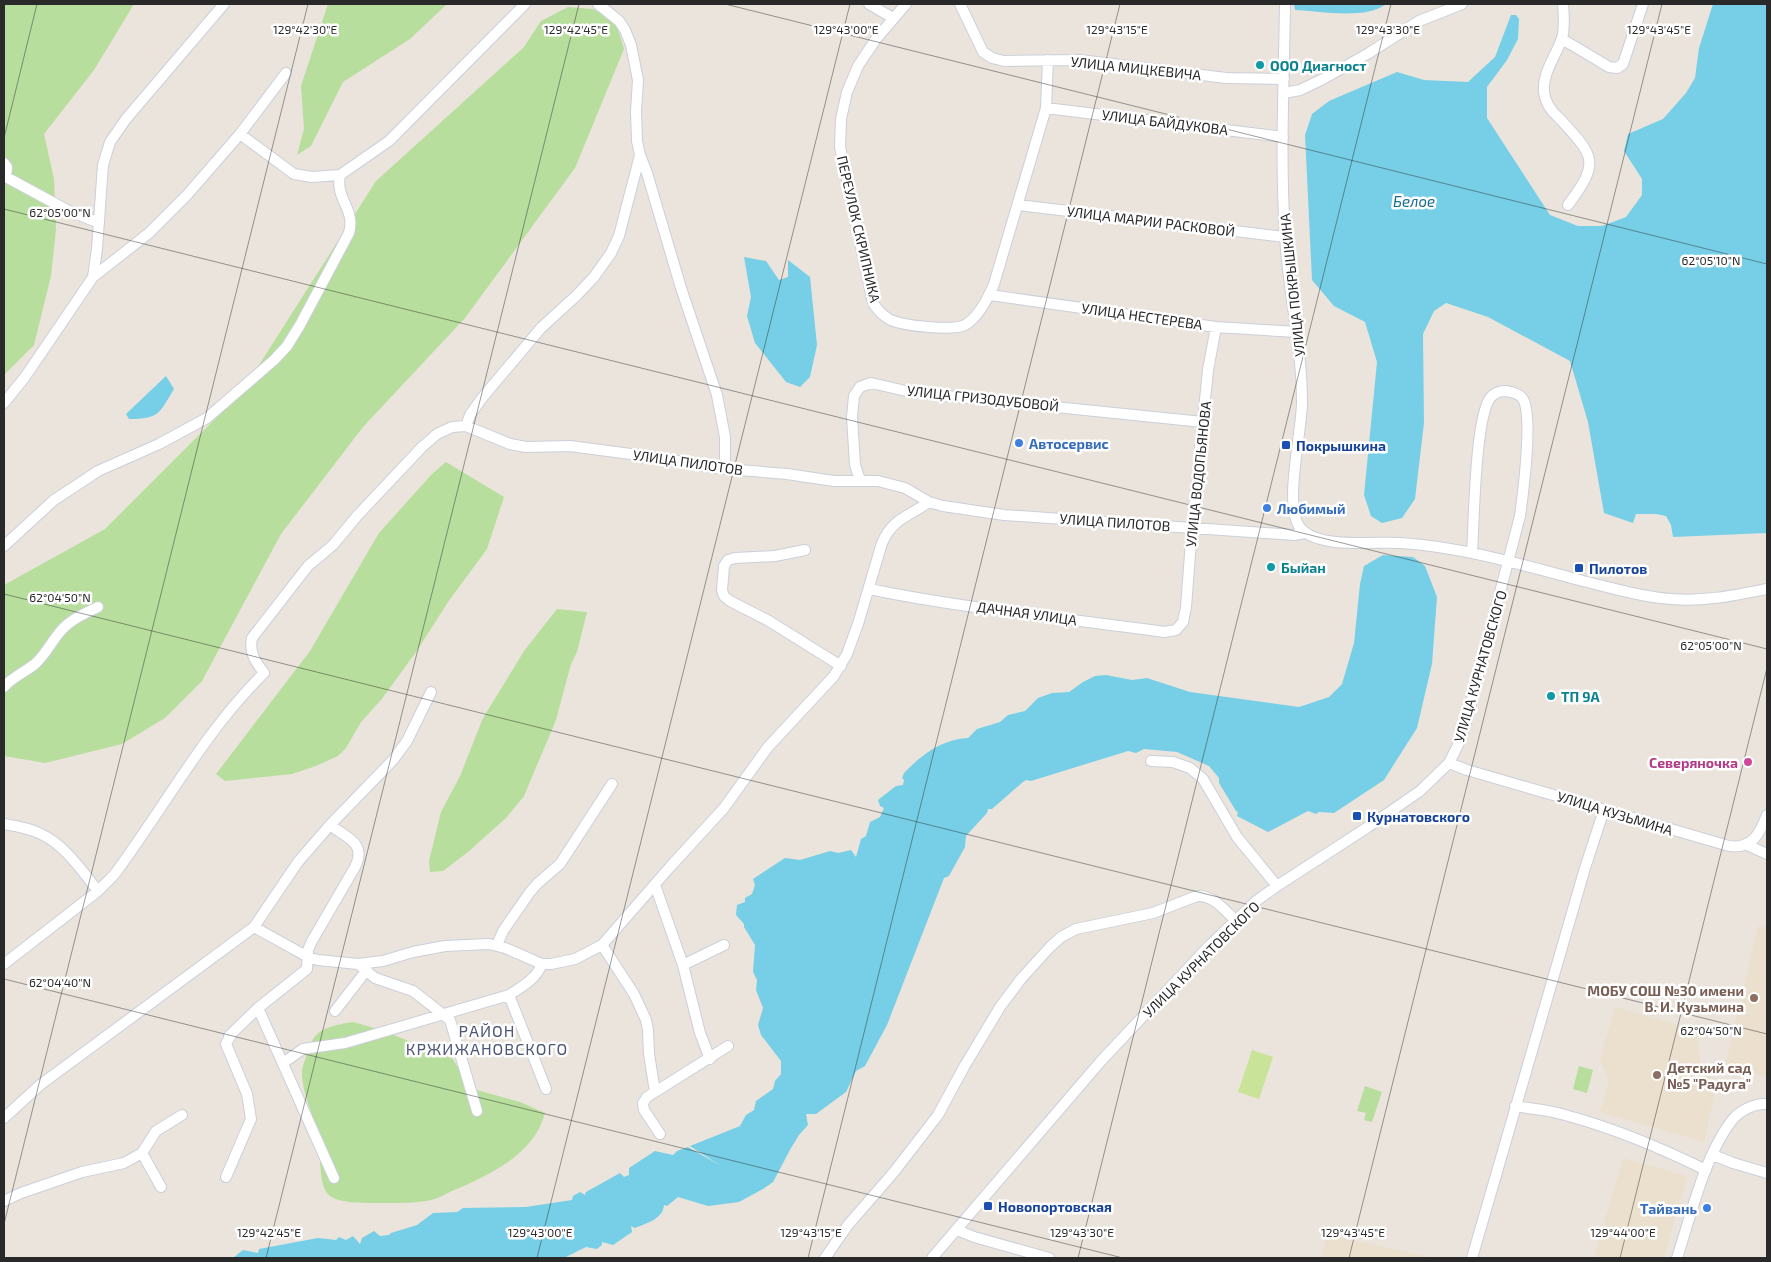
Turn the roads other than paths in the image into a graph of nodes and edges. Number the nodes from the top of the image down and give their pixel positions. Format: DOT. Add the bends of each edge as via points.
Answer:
graph roads {
  1 [pos="224,4"];
  2 [pos="525,4"];
  3 [pos="598,4"];
  4 [pos="869,4"];
  5 [pos="906,4"];
  6 [pos="960,4"];
  7 [pos="1285,4"];
  8 [pos="1462,4"];
  9 [pos="1563,4"];
  10 [pos="1644,4"];
  11 [pos="893,18"];
  12 [pos="1562,39"];
  13 [pos="1048,60"];
  14 [pos="286,73"];
  15 [pos="1284,79"];
  16 [pos="1284,93"];
  17 [pos="1046,108"];
  18 [pos="240,134"];
  19 [pos="1283,137"];
  20 [pos="640,155"];
  21 [pos="4,162"];
  22 [pos="340,175"];
  23 [pos="1018,205"];
  24 [pos="1568,205"];
  25 [pos="99,223"];
  26 [pos="1285,237"];
  27 [pos="93,277"];
  28 [pos="990,295"];
  29 [pos="1216,327"];
  30 [pos="1296,332"];
  31 [pos="4,403"];
  32 [pos="1203,422"];
  33 [pos="466,426"];
  34 [pos="725,469"];
  35 [pos="860,480"];
  36 [pos="929,502"];
  37 [pos="1192,528"];
  38 [pos="1305,533"];
  39 [pos="4,546"];
  40 [pos="805,550"];
  41 [pos="1472,553"];
  42 [pos="1509,562"];
  43 [pos="869,589"];
  44 [pos="1767,589"];
  45 [pos="98,607"];
  46 [pos="1183,622"];
  47 [pos="841,666"];
  48 [pos="4,688"];
  49 [pos="431,692"];
  50 [pos="1151,761"];
  51 [pos="1449,763"];
  52 [pos="612,784"];
  53 [pos="1604,810"];
  54 [pos="1767,815"];
  55 [pos="4,824"];
  56 [pos="330,825"];
  57 [pos="1761,829"];
  58 [pos="1767,838"];
  59 [pos="1747,845"];
  60 [pos="1767,854"];
  61 [pos="655,885"];
  62 [pos="1277,886"];
  63 [pos="98,891"];
  64 [pos="1235,920"];
  65 [pos="254,927"];
  66 [pos="497,945"];
  67 [pos="602,945"];
  68 [pos="724,945"];
  69 [pos="308,957"];
  70 [pos="4,964"];
  71 [pos="542,964"];
  72 [pos="684,965"];
  73 [pos="362,967"];
  74 [pos="509,994"];
  75 [pos="258,1008"];
  76 [pos="335,1011"];
  77 [pos="444,1015"];
  78 [pos="728,1046"];
  79 [pos="710,1059"];
  80 [pos="283,1064"];
  81 [pos="546,1089"];
  82 [pos="655,1092"];
  83 [pos="1767,1104"];
  84 [pos="1515,1106"];
  85 [pos="477,1111"];
  86 [pos="182,1115"];
  87 [pos="4,1118"];
  88 [pos="660,1134"];
  89 [pos="142,1153"];
  90 [pos="1713,1155"];
  91 [pos="1706,1170"];
  92 [pos="1767,1173"];
  93 [pos="226,1177"];
  94 [pos="334,1178"];
  95 [pos="161,1188"];
  96 [pos="4,1201"];
  97 [pos="957,1230"];
  98 [pos="825,1258"];
  99 [pos="932,1258"];
  100 [pos="1049,1258"];
  101 [pos="1472,1258"];
  102 [pos="1677,1258"];
  1 -- 25 [label="street" via="110,142 103,165"];
  2 -- 22 [label="street" via="389,141"];
  3 -- 20 [label="street" via="619,21 631,45 638,80 636,130"];
  4 -- 11 [label="street"];
  5 -- 11 [label="street, ПЕРЕУЛОК СКРИПНИКА"];
  6 -- 13 [label="street, УЛИЦА МИЦКЕВИЧА" via="983,52 992,58"];
  7 -- 15 [label="street, УЛИЦА ПОКРЫШКИНА"];
  8 -- 16 [label="street" via="1419,21 1323,79 1300,90"];
  9 -- 12 [label="street"];
  10 -- 12 [label="street" via="1623,64 1617,68 1609,67"];
  11 -- 28 [label="street, ПЕРЕУЛОК СКРИПНИКА" via="858,66 847,92 841,119 840,147 873,302 878,311 890,320 949,328 965,325"];
  12 -- 24 [label="street" via="1545,80 1545,99 1589,157 1587,176"];
  13 -- 15 [label="street, УЛИЦА МИЦКЕВИЧА" via="1080,60 1226,78"];
  13 -- 17 [label="street, ПЕРЕУЛОК СКРИПНИКА"];
  14 -- 18 [label="street"];
  15 -- 16 [label="street, УЛИЦА ПОКРЫШКИНА"];
  16 -- 19 [label="street, УЛИЦА ПОКРЫШКИНА"];
  17 -- 19 [label="street, УЛИЦА БАЙДУКОВА"];
  17 -- 23 [label="street, ПЕРЕУЛОК СКРИПНИКА"];
  18 -- 22 [label="street" via="294,174 304,177"];
  18 -- 27 [label="street" via="169,214"];
  19 -- 26 [label="street, УЛИЦА ПОКРЫШКИНА"];
  20 -- 33 [label="street" via="619,236 611,253 588,283 535,335 482,398"];
  20 -- 34 [label="street" via="715,389 724,438"];
  21 -- 25 [label="street" via="8,168 6,177 67,210"];
  22 -- 39 [label="street" via="339,191 352,225 287,346 207,418 84,480 54,500"];
  23 -- 26 [label="street, УЛИЦА МАРИИ РАСКОВОЙ"];
  23 -- 28 [label="street, ПЕРЕУЛОК СКРИПНИКА"];
  25 -- 27 [label="street"];
  26 -- 30 [label="street, УЛИЦА ПОКРЫШКИНА"];
  27 -- 31 [label="street"];
  28 -- 29 [label="street, УЛИЦА НЕСТЕРЕВА"];
  29 -- 30 [label="street, УЛИЦА НЕСТЕРЕВА"];
  29 -- 32 [label="street, УЛИЦА ВОДОПЬЯНОВА"];
  30 -- 38 [label="street, УЛИЦА ПОКРЫШКИНА" via="1302,405 1293,510 1294,518"];
  32 -- 35 [label="street, УЛИЦА ГРИЗОДУБОВОЙ" via="937,395 871,383 860,387 854,396 855,465"];
  32 -- 37 [label="street, УЛИЦА ВОДОПЬЯНОВА"];
  33 -- 34 [label="street, УЛИЦА ПИЛОТОВ" via="526,447 570,446"];
  33 -- 63 [label="street" via="452,427 437,434 422,447 333,545 308,566 252,638 250,648 264,673 218,726 129,855"];
  34 -- 35 [label="street, УЛИЦА ПИЛОТОВ" via="834,481"];
  35 -- 36 [label="street, УЛИЦА ПИЛОТОВ" via="893,484"];
  36 -- 37 [label="street, УЛИЦА ПИЛОТОВ" via="1004,515"];
  36 -- 43 [label="street" via="894,523 887,532"];
  37 -- 38 [label="street, УЛИЦА ПИЛОТОВ"];
  37 -- 46 [label="street, УЛИЦА ВОДОПЬЯНОВА"];
  38 -- 41 [label="street, УЛИЦА ПИЛОТОВ" via="1323,540 1417,544"];
  40 -- 47 [label="street" via="728,560 724,566 722,590 730,601"];
  41 -- 42 [label="street, УЛИЦА ПИЛОТОВ"];
  41 -- 42 [label="street, УЛИЦА КУРНАТОВСКОГО" via="1480,441 1486,407 1495,393 1516,393 1527,408 1527,422 1524,490"];
  42 -- 44 [label="street, УЛИЦА ПИЛОТОВ" via="1604,586 1673,599 1723,597"];
  42 -- 51 [label="street, УЛИЦА КУРНАТОВСКОГО" via="1465,726"];
  43 -- 46 [label="street, ДАЧНАЯ УЛИЦА" via="1164,632 1176,630"];
  43 -- 47 [label="street"];
  45 -- 48 [label="street" via="69,622 46,653"];
  47 -- 61 [label="street" via="768,747 724,808"];
  49 -- 56 [label="street" via="407,741 393,760"];
  50 -- 62 [label="street" via="1174,762 1190,768 1203,779 1237,837"];
  51 -- 53 [label="street, УЛИЦА КУЗЬМИНА"];
  51 -- 62 [label="street, УЛИЦА КУРНАТОВСКОГО" via="1420,791"];
  52 -- 66 [label="street" via="560,864 530,892"];
  53 -- 59 [label="street, УЛИЦА КУЗЬМИНА" via="1728,846"];
  53 -- 84 [label="street"];
  54 -- 57 [label="street"];
  55 -- 63 [label="street" via="27,828 58,844"];
  56 -- 65 [label="street" via="298,862"];
  56 -- 69 [label="street" via="354,843 360,854 312,941"];
  57 -- 58 [label="street"];
  57 -- 59 [label="street"];
  59 -- 60 [label="street"];
  61 -- 67 [label="street"];
  61 -- 72 [label="street"];
  62 -- 64 [label="street, УЛИЦА КУРНАТОВСКОГО"];
  63 -- 70 [label="street"];
  64 -- 97 [label="street, УЛИЦА КУРНАТОВСКОГО" via="1101,1061"];
  64 -- 98 [label="street" via="1212,899 1197,896 1152,913 1076,929 1061,937 1021,979 1000,1007 938,1115"];
  65 -- 69 [label="street"];
  65 -- 87 [label="street" via="40,1085"];
  66 -- 71 [label="street"];
  66 -- 73 [label="street" via="445,946"];
  67 -- 71 [label="street" via="575,959"];
  67 -- 82 [label="street" via="634,994 646,1020"];
  68 -- 72 [label="street"];
  69 -- 73 [label="street"];
  69 -- 75 [label="street" via="307,969"];
  71 -- 74 [label="street" via="534,977"];
  72 -- 79 [label="street" via="700,1033"];
  73 -- 76 [label="street"];
  73 -- 77 [label="street" via="375,978 413,991"];
  74 -- 77 [label="street"];
  74 -- 81 [label="street"];
  75 -- 80 [label="street"];
  75 -- 93 [label="street" via="231,1034 226,1044 247,1094 251,1119"];
  77 -- 80 [label="street" via="345,1043 303,1049"];
  77 -- 85 [label="street" via="450,1020"];
  78 -- 79 [label="street"];
  79 -- 82 [label="street"];
  80 -- 94 [label="street"];
  82 -- 88 [label="street" via="643,1103"];
  83 -- 90 [label="street" via="1751,1106 1734,1118"];
  84 -- 91 [label="street" via="1566,1115 1609,1129 1661,1148"];
  84 -- 101 [label="street"];
  86 -- 89 [label="street" via="156,1132"];
  89 -- 95 [label="street"];
  89 -- 96 [label="street" via="124,1163 82,1172"];
  90 -- 91 [label="street"];
  90 -- 92 [label="street"];
  91 -- 102 [label="street"];
  97 -- 99 [label="street, УЛИЦА КУРНАТОВСКОГО"];
  97 -- 100 [label="street"];
}
